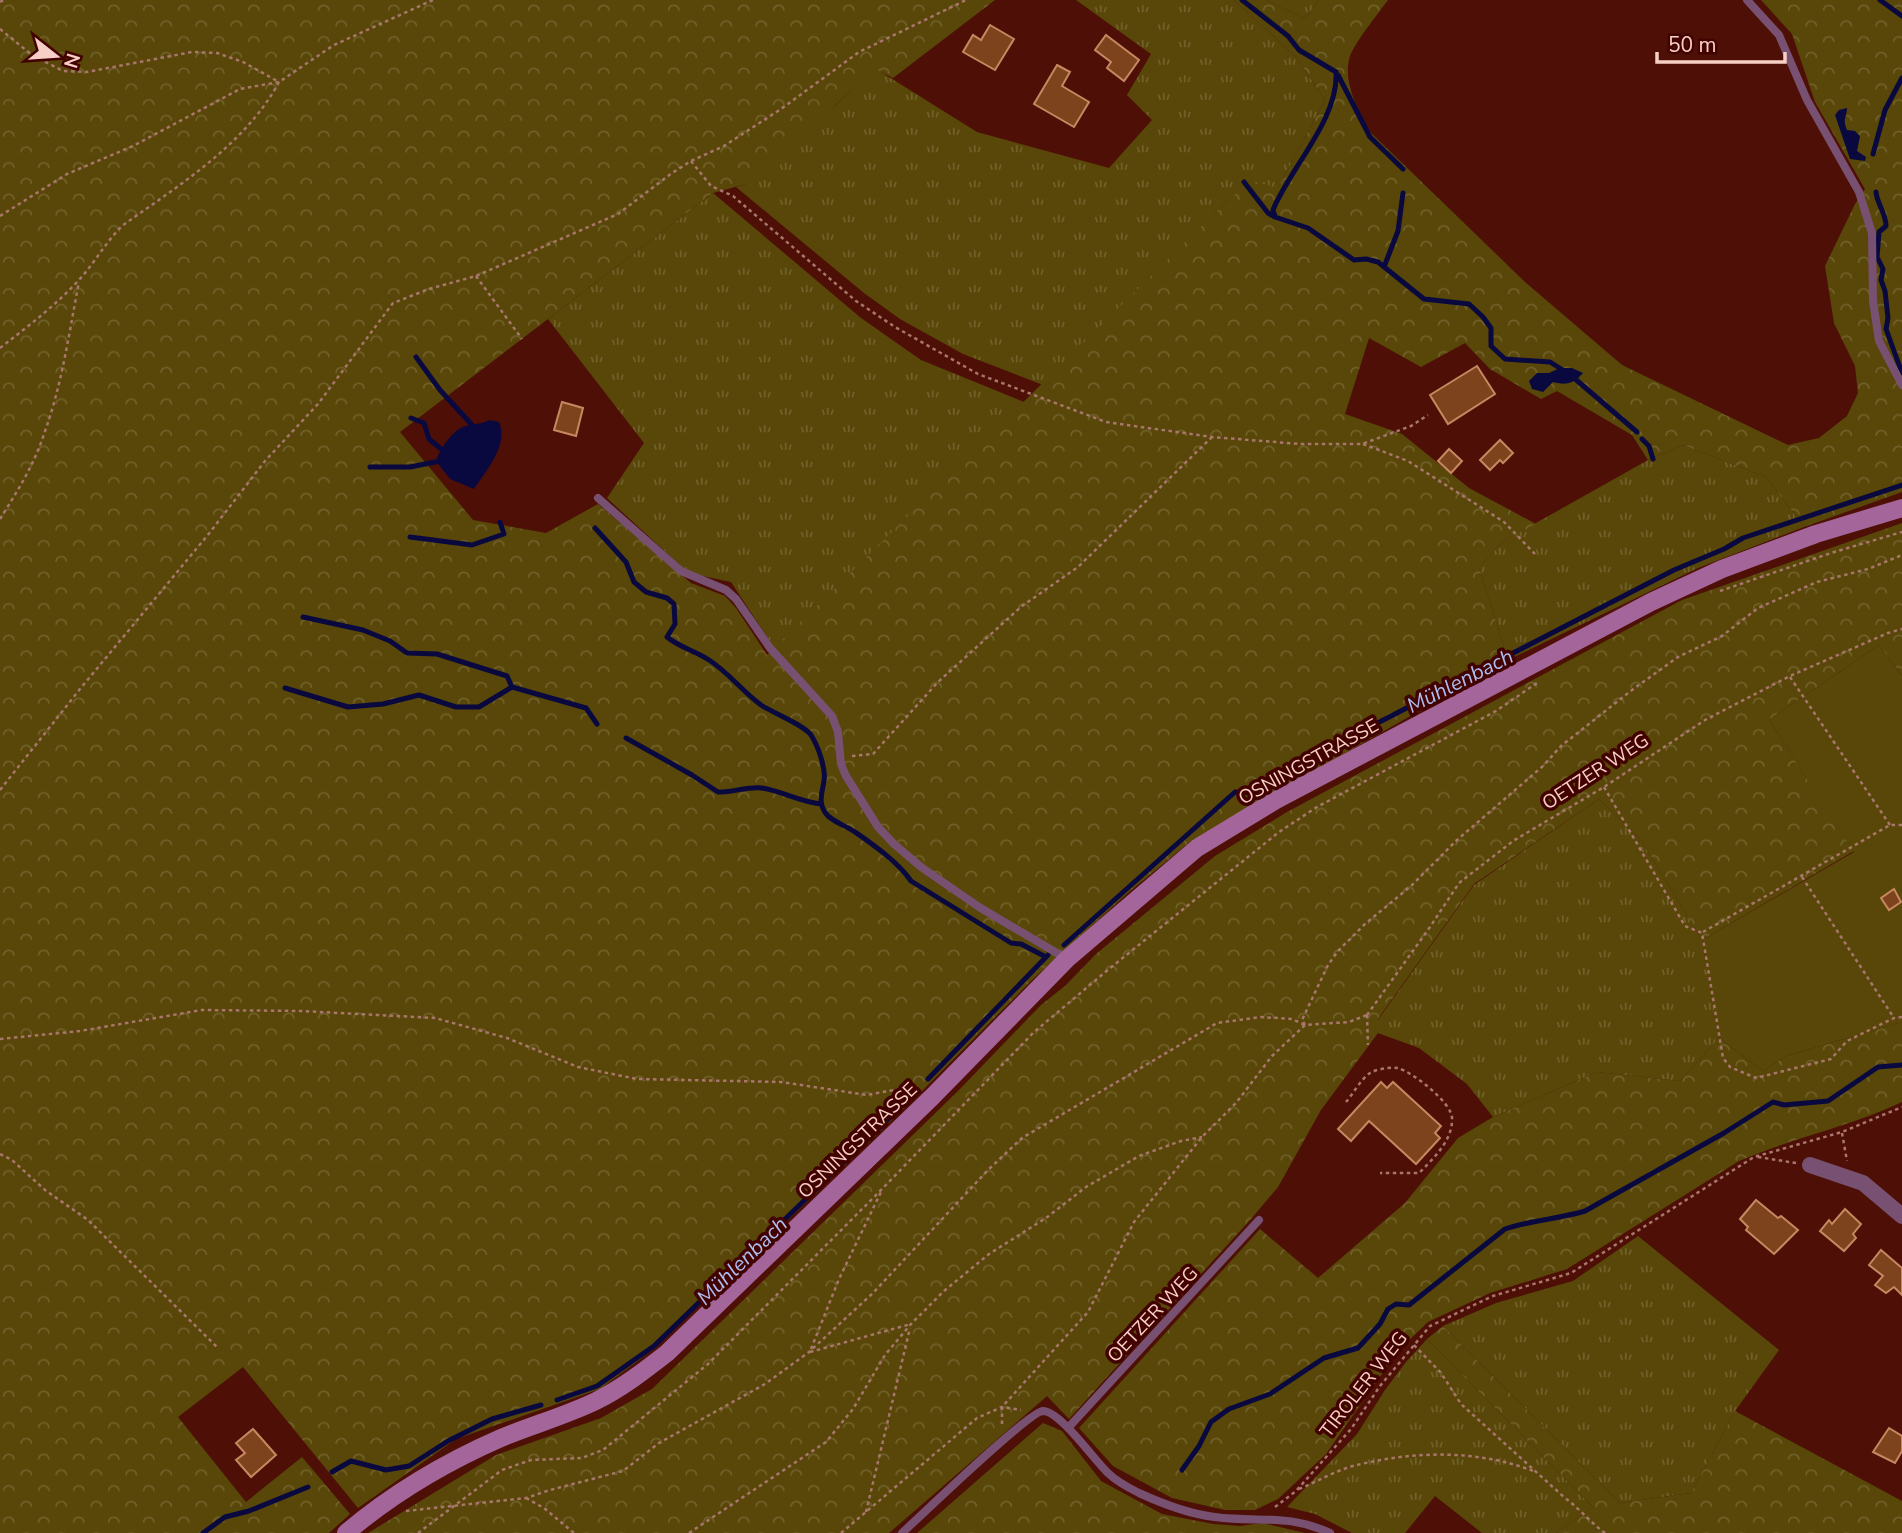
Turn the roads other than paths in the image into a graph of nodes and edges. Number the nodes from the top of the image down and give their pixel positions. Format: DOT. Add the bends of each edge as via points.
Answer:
graph roads {
  1 [pos="1747,0"];
  2 [pos="1902,385"];
  3 [pos="598,498"];
  4 [pos="1902,508"];
  5 [pos="1067,959"];
  6 [pos="1810,1165"];
  7 [pos="1902,1216"];
  8 [pos="1259,1220"];
  9 [pos="1068,1428"];
  10 [pos="346,1533"];
  11 [pos="902,1533"];
  12 [pos="1330,1533"];
  1 -- 2 [label="lane" via="1779,35 1807,100 1859,192 1872,233 1879,341"];
  3 -- 5 [label="lane" via="681,571 736,599 769,648 832,716 846,776 894,844 979,907"];
  4 -- 5 [label="main road, OSNINGSTRASSE" via="1816,534 1651,602 1276,800 1197,848"];
  5 -- 10 [label="main road, OSNINGSTRASSE" via="932,1097 667,1353 594,1402 456,1459 411,1485"];
  6 -- 7 [label="street" via="1863,1183"];
  8 -- 9 [label="lane, OETZER WEG"];
  9 -- 11 [label="lane" via="1050,1413 1036,1413"];
  9 -- 12 [label="lane" via="1109,1474 1174,1508 1214,1517 1306,1523"];
}
